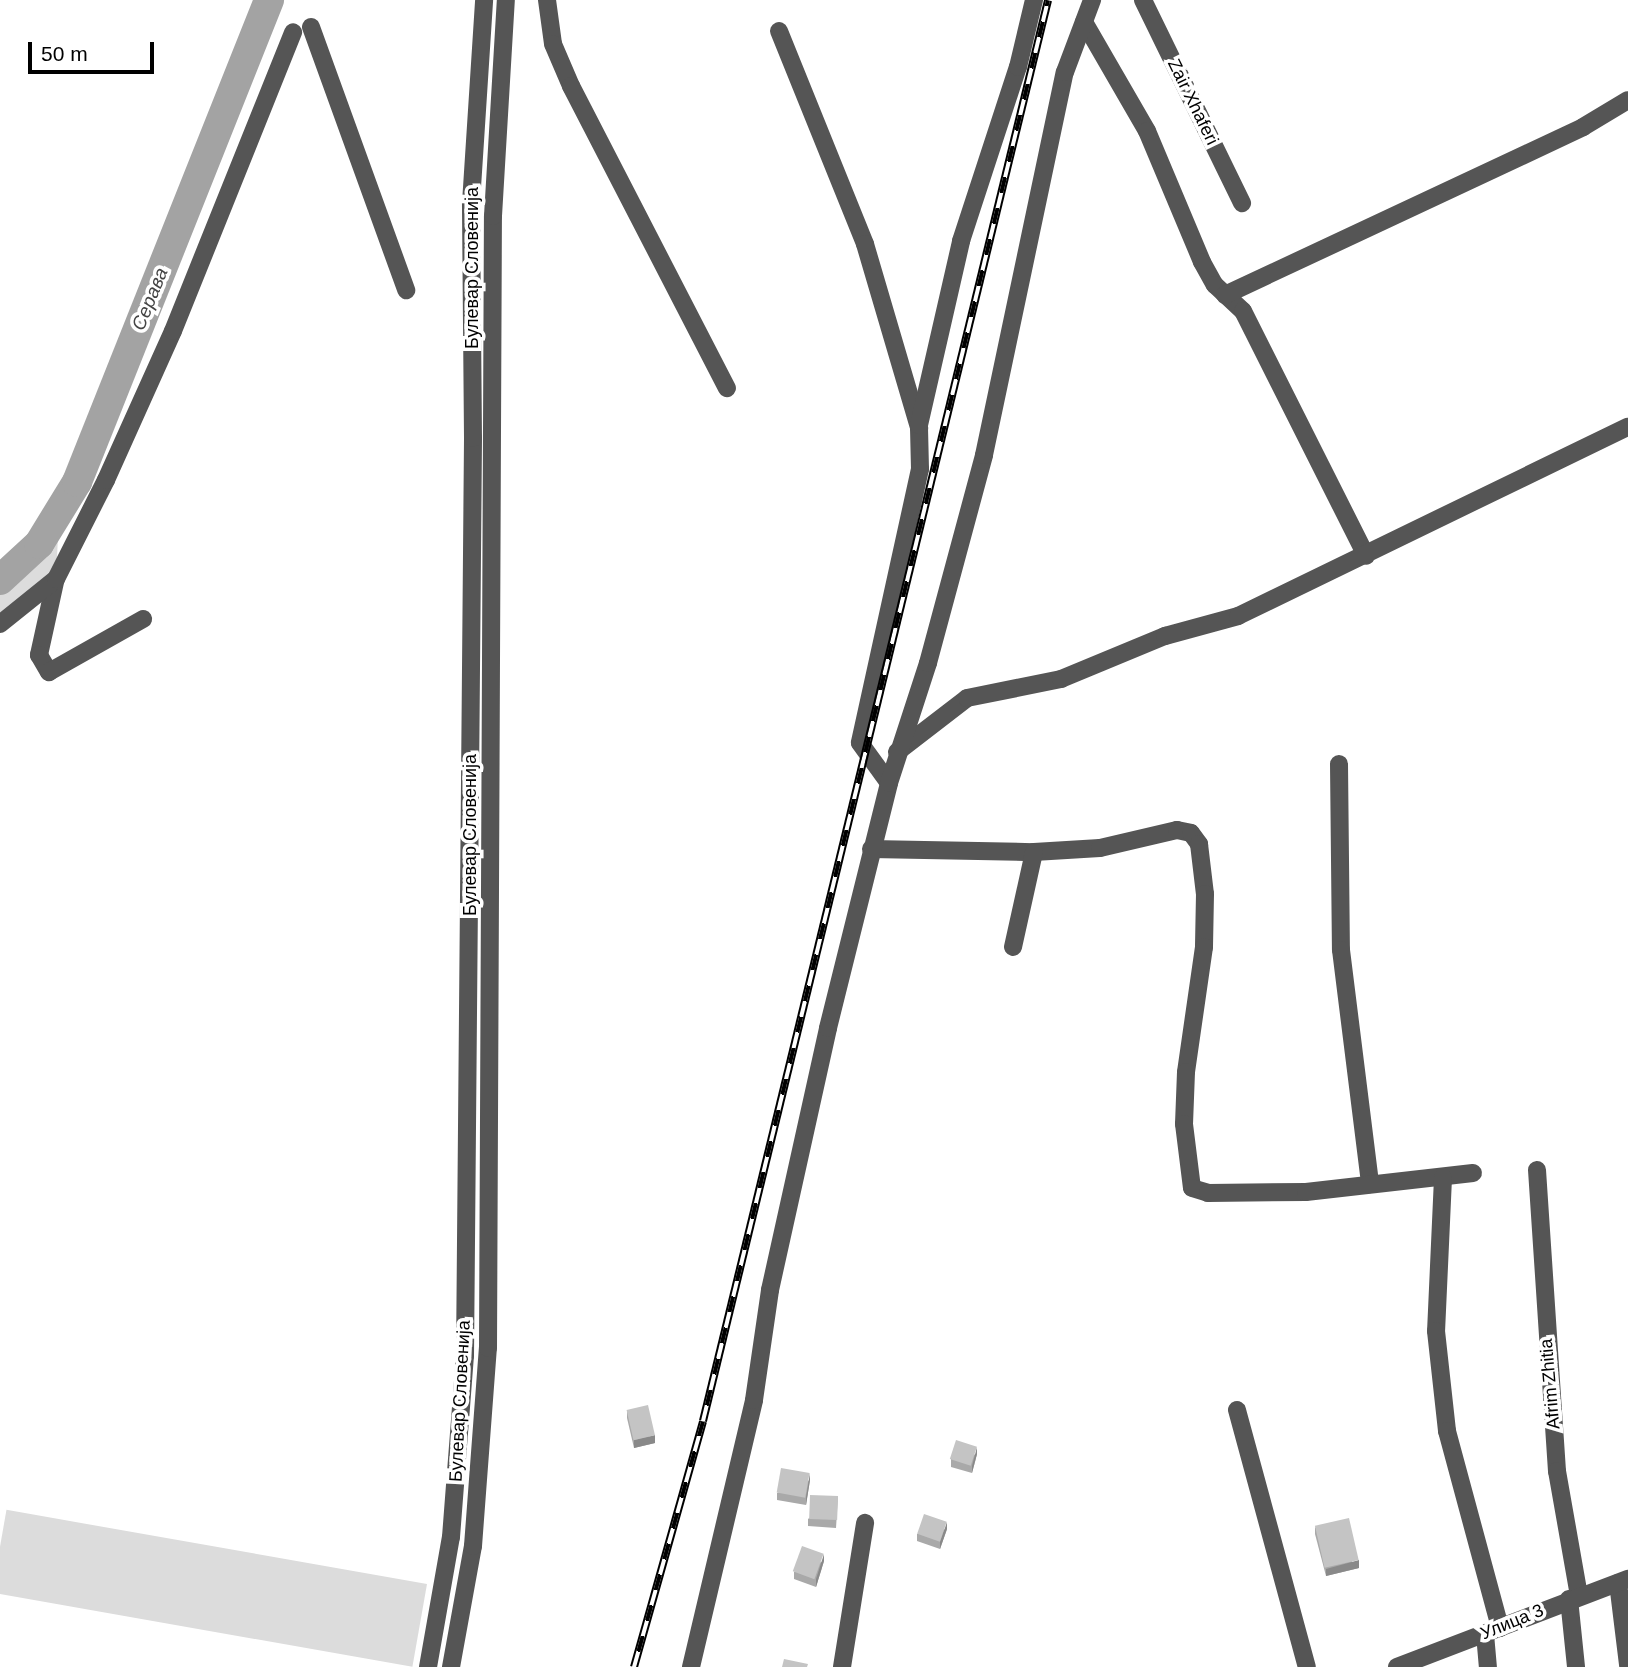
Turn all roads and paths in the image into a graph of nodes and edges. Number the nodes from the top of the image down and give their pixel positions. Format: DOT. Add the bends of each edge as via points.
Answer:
graph roads {
  1 [pos="466,0"];
  2 [pos="484,0"];
  3 [pos="506,0"];
  4 [pos="547,0"];
  5 [pos="1034,0"];
  6 [pos="1092,0"];
  7 [pos="1143,0"];
  8 [pos="481,20"];
  9 [pos="1084,22"];
  10 [pos="779,31"];
  11 [pos="1628,100"];
  12 [pos="1242,203"];
  13 [pos="406,289"];
  14 [pos="1225,295"];
  15 [pos="727,388"];
  16 [pos="1628,427"];
  17 [pos="919,428"];
  18 [pos="1366,556"];
  19 [pos="56,579"];
  20 [pos="143,619"];
  21 [pos="0,624"];
  22 [pos="897,752"];
  23 [pos="1339,764"];
  24 [pos="889,783"];
  25 [pos="871,849"];
  26 [pos="1034,852"];
  27 [pos="1013,947"];
  28 [pos="1537,1170"];
  29 [pos="1473,1173"];
  30 [pos="1443,1178"];
  31 [pos="1370,1184"];
  32 [pos="1237,1410"];
  33 [pos="865,1523"];
  34 [pos="1623,1581"];
  35 [pos="1574,1597"];
  36 [pos="1492,1631"];
  37 [pos="1628,1665"];
  38 [pos="428,1667"];
  39 [pos="451,1667"];
  40 [pos="691,1667"];
  41 [pos="842,1667"];
  42 [pos="1307,1667"];
  43 [pos="1397,1667"];
  44 [pos="1488,1667"];
  45 [pos="1576,1667"];
  1 -- 8 [label="street"];
  2 -- 8 [label="street, Булевар Словенија"];
  3 -- 39 [label="street, Булевар Словенија" via="494,216 488,1348 473,1546"];
  4 -- 15 [label="street" via="553,44 571,86"];
  5 -- 17 [label="street" via="1015,79 961,241"];
  6 -- 9 [label="street"];
  7 -- 12 [label="street, Zair Xhaferi"];
  8 -- 38 [label="street, Булевар Словенија" via="471,204 465,1356 451,1537"];
  9 -- 14 [label="street" via="1147,131 1202,262"];
  9 -- 22 [label="street" via="1065,72 984,455 929,663"];
  10 -- 17 [label="street" via="864,244"];
  11 -- 14 [label="street" via="1583,127"];
  13 -- 19 [label="street" via="302,29 173,331"];
  14 -- 18 [label="street" via="1243,311"];
  16 -- 18 [label="street"];
  17 -- 24 [label="street" via="920,469 860,743"];
  18 -- 22 [label="street" via="1238,616 1165,636 1061,678 967,698"];
  19 -- 20 [label="street" via="39,644 40,664 50,672"];
  19 -- 21 [label="street"];
  22 -- 24 [label="street"];
  23 -- 31 [label="street" via="1341,950"];
  24 -- 25 [label="street"];
  25 -- 26 [label="street"];
  25 -- 40 [label="street" via="794,1174 754,1400"];
  26 -- 27 [label="street"];
  26 -- 31 [label="street" via="1100,848 1177,830 1191,833 1199,844 1205,894 1204,947 1192,1021 1184,1124 1192,1188 1208,1193 1291,1193"];
  28 -- 35 [label="street, Afrim Zhitia" via="1558,1471"];
  29 -- 30 [label="street"];
  30 -- 31 [label="street"];
  30 -- 36 [label="street" via="1436,1331 1447,1431"];
  32 -- 42 [label="street"];
  33 -- 41 [label="street"];
  34 -- 35 [label="street, Улица 3"];
  34 -- 37 [label="street"];
  35 -- 36 [label="street, Улица 3"];
  35 -- 45 [label="street, Afrim Zhitia"];
  36 -- 43 [label="street, Улица 3"];
  36 -- 44 [label="street"];
}
